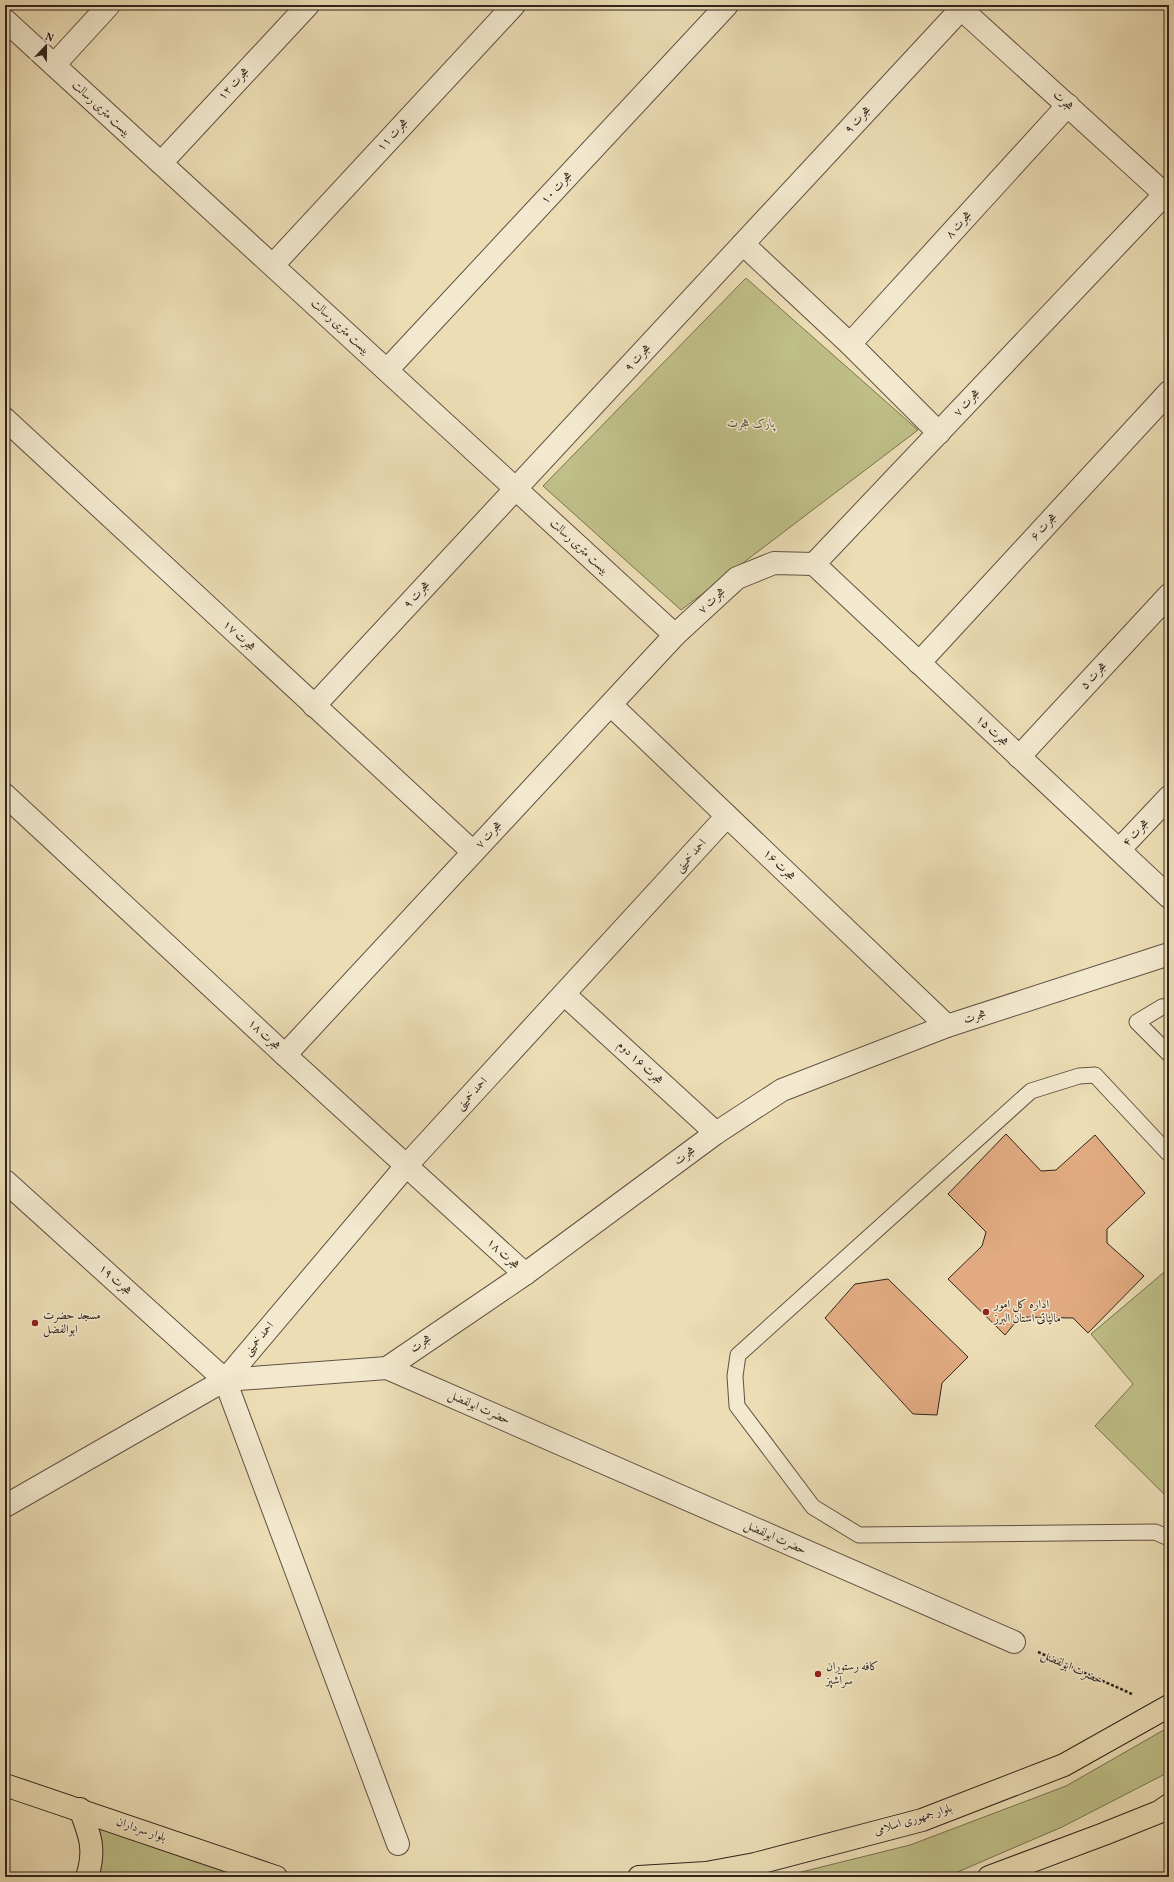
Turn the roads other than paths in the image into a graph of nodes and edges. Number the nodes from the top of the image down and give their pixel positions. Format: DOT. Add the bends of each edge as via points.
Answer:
graph roads {
  1 [pos="109,5"];
  2 [pos="308,5"];
  3 [pos="514,5"];
  4 [pos="727,5"];
  5 [pos="959,7"];
  6 [pos="5,20"];
  7 [pos="54,65"];
  8 [pos="1068,106"];
  9 [pos="161,163"];
  10 [pos="1167,196"];
  11 [pos="743,244"];
  12 [pos="272,265"];
  13 [pos="850,344"];
  14 [pos="387,370"];
  15 [pos="1169,392"];
  16 [pos="5,420"];
  17 [pos="939,433"];
  18 [pos="516,489"];
  19 [pos="814,564"];
  20 [pos="1169,595"];
  21 [pos="675,635"];
  22 [pos="920,663"];
  23 [pos="611,705"];
  24 [pos="314,706"];
  25 [pos="1019,757"];
  26 [pos="5,795"];
  27 [pos="1169,797"];
  28 [pos="727,816"];
  29 [pos="1119,850"];
  30 [pos="474,852"];
  31 [pos="1169,897"];
  32 [pos="1169,954"];
  33 [pos="564,994"];
  34 [pos="1169,1006"];
  35 [pos="947,1026"];
  36 [pos="1169,1054"];
  37 [pos="285,1055"];
  38 [pos="716,1133"];
  39 [pos="1169,1154"];
  40 [pos="406,1166"];
  41 [pos="5,1181"];
  42 [pos="525,1274"];
  43 [pos="387,1368"];
  44 [pos="225,1380"];
  45 [pos="5,1506"];
  46 [pos="1169,1538"];
  47 [pos="1014,1642"];
  48 [pos="1166,1707"];
  49 [pos="5,1784"];
  50 [pos="1169,1805"];
  51 [pos="80,1809"];
  52 [pos="398,1844"];
  53 [pos="699,1875"];
  54 [pos="87,1877"];
  55 [pos="276,1877"];
  56 [pos="639,1877"];
  57 [pos="989,1877"];
  1 -- 7 [label="street"];
  2 -- 9 [label="street, هجرت ۱۲"];
  3 -- 12 [label="street, هجرت ۱۱"];
  4 -- 14 [label="street, هجرت ۱۰"];
  5 -- 8 [label="street, هجرت"];
  5 -- 11 [label="street, هجرت ۹"];
  6 -- 7 [label="street, بیست متری رسالت"];
  7 -- 9 [label="street, بیست متری رسالت"];
  8 -- 10 [label="street, هجرت"];
  8 -- 13 [label="street, هجرت ۸"];
  9 -- 12 [label="street, بیست متری رسالت"];
  10 -- 17 [label="street, هجرت ۷"];
  11 -- 13 [label="street"];
  11 -- 18 [label="street, هجرت ۹"];
  12 -- 14 [label="street, بیست متری رسالت"];
  13 -- 17 [label="street"];
  14 -- 18 [label="street, بیست متری رسالت"];
  15 -- 22 [label="street, هجرت ۶"];
  16 -- 24 [label="street, هجرت ۱۷"];
  17 -- 19 [label="street, هجرت ۷"];
  18 -- 21 [label="street, بیست متری رسالت"];
  18 -- 24 [label="street, هجرت ۹"];
  19 -- 21 [label="street, هجرت ۷" via="774,563 737,578"];
  19 -- 22 [label="street, هجرت ۱۵"];
  20 -- 25 [label="street, هجرت ۵"];
  21 -- 23 [label="street, هجرت ۷"];
  22 -- 25 [label="street, هجرت ۱۵"];
  23 -- 28 [label="street, هجرت ۱۶"];
  23 -- 30 [label="street, هجرت ۷"];
  24 -- 30 [label="street, هجرت ۱۷"];
  25 -- 29 [label="street, هجرت ۱۵"];
  26 -- 37 [label="street, هجرت ۱۸"];
  27 -- 29 [label="street, هجرت ۴"];
  28 -- 33 [label="street, احمد خمینی"];
  28 -- 35 [label="street, هجرت ۱۶"];
  29 -- 31 [label="street, هجرت ۱۵"];
  30 -- 37 [label="street, هجرت ۷"];
  32 -- 35 [label="street, هجرت"];
  33 -- 38 [label="street, هجرت ۱۶ دوم"];
  33 -- 40 [label="street, احمد خمینی"];
  34 -- 36 [label="lane" via="1162,1007 1137,1022"];
  35 -- 38 [label="street, هجرت" via="782,1090"];
  37 -- 40 [label="street, هجرت ۱۸"];
  38 -- 42 [label="street, هجرت"];
  39 -- 46 [label="lane" via="1095,1076 1079,1076 1031,1091 738,1355 735,1376 737,1406 813,1507 859,1535 1155,1532"];
  40 -- 42 [label="street, هجرت ۱۸"];
  40 -- 44 [label="street, احمد خمینی"];
  41 -- 44 [label="street, هجرت ۱۹"];
  42 -- 43 [label="street, هجرت"];
  43 -- 44 [label="street"];
  43 -- 47 [label="street, حضرت ابولفضل"];
  44 -- 45 [label="street"];
  44 -- 52 [label="street"];
  48 -- 53 [label="main road, بلوار جمهوری اسلامی" via="1064,1765 922,1820 755,1864"];
  49 -- 51 [label="main road, بلوار سرداران"];
  50 -- 57 [label="main road" via="1159,1812"];
  51 -- 54 [label="main road" via="90,1835 92,1862"];
  51 -- 55 [label="main road, بلوار سرداران"];
  53 -- 56 [label="main road, بلوار جمهوری اسلامی"];
}
